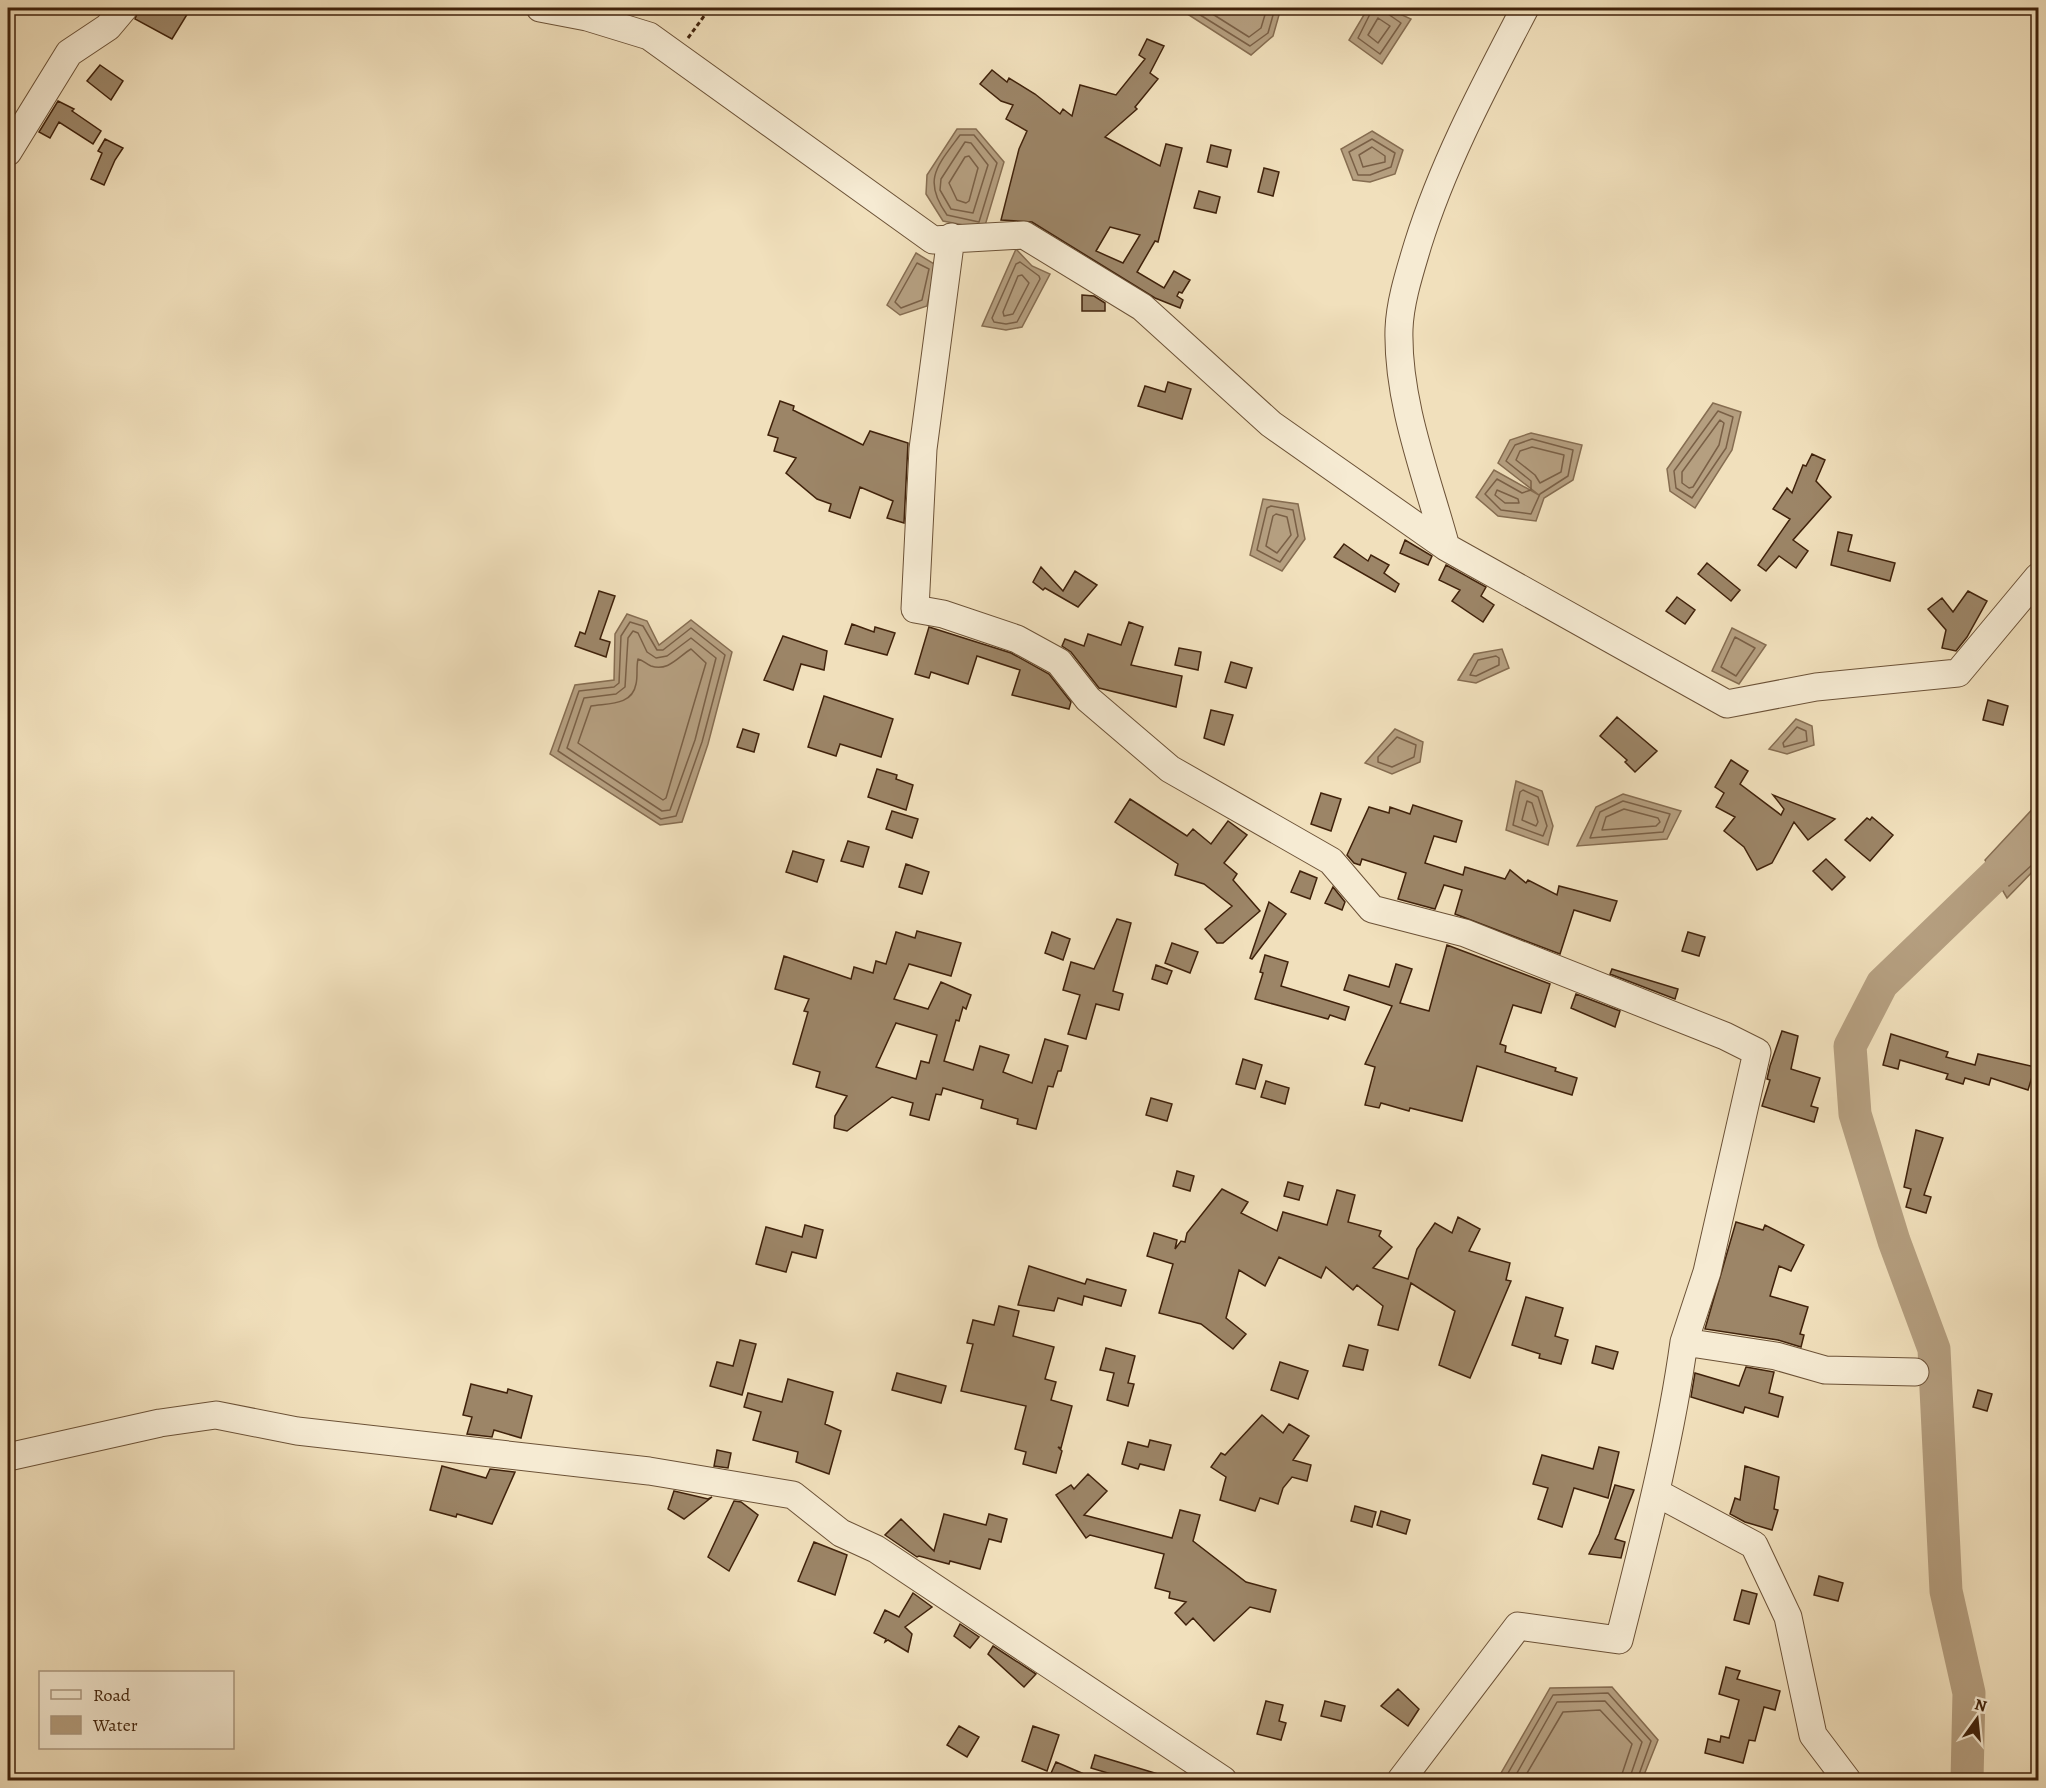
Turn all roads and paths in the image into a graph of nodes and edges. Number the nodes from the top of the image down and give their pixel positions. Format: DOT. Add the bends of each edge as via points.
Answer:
graph roads {
  1 [pos="124,8"];
  2 [pos="540,8"];
  3 [pos="710,8"];
  4 [pos="1525,8"];
  5 [pos="676,56"];
  6 [pos="8,152"];
  7 [pos="951,237"];
  8 [pos="1446,547"];
  9 [pos="2038,577"];
  10 [pos="1683,1342"];
  11 [pos="1915,1372"];
  12 [pos="8,1457"];
  13 [pos="1657,1493"];
  14 [pos="1223,1780"];
  15 [pos="1401,1780"];
  16 [pos="1846,1780"];
  1 -- 6 [label="street" via="108,27 69,52"];
  2 -- 5 [label="street" via="587,16 649,36"];
  3 -- 5 [label="path"];
  4 -- 8 [label="street" via="1432,199 1409,274 1399,328 1404,393"];
  5 -- 7 [label="street" via="933,240"];
  7 -- 8 [label="street" via="1023,235 1142,307 1271,424"];
  7 -- 10 [label="street" via="923,449 915,609 943,614 1017,639 1059,662 1088,699 1170,769 1330,861 1372,909 1465,933 1725,1036 1756,1052 1707,1272"];
  8 -- 9 [label="street" via="1727,704 1816,687 1959,673"];
  10 -- 11 [label="street" via="1776,1356 1825,1370"];
  10 -- 13 [label="street" via="1676,1402"];
  12 -- 14 [label="street" via="216,1415 297,1431 649,1471 793,1495 841,1533 876,1549"];
  13 -- 15 [label="street" via="1618,1640 1518,1626"];
  13 -- 16 [label="street" via="1754,1545 1788,1617 1813,1735"];
}
